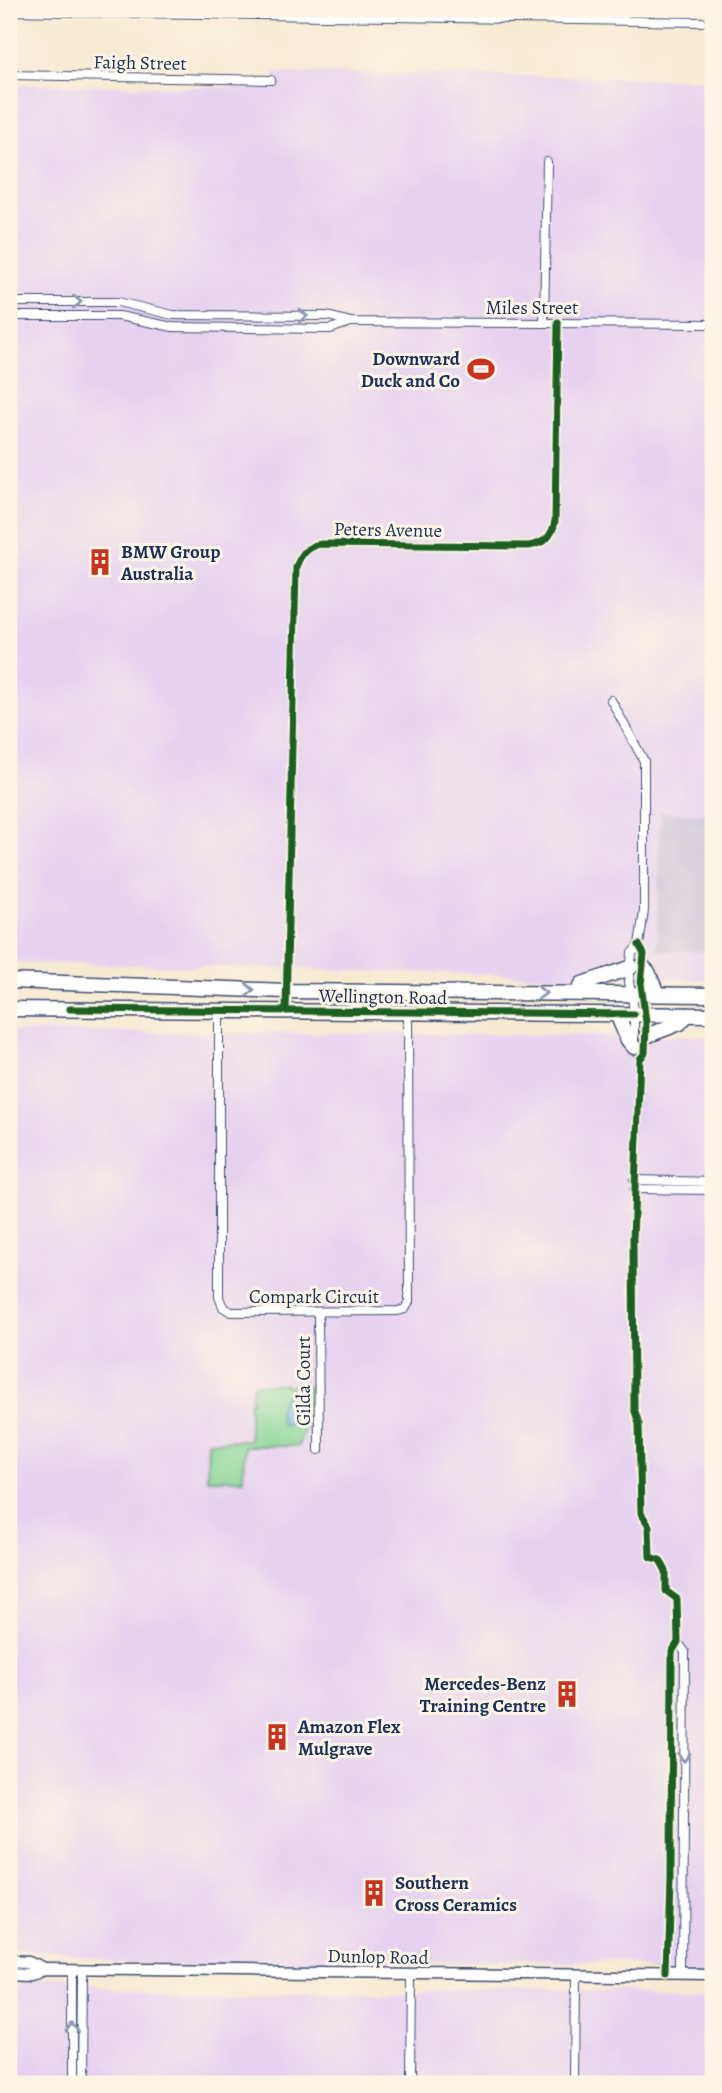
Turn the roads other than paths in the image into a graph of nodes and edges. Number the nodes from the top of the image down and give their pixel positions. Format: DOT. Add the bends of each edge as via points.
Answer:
graph roads {
  1 [pos="493,9"];
  2 [pos="9,11"];
  3 [pos="118,11"];
  4 [pos="229,12"];
  5 [pos="492,19"];
  6 [pos="702,22"];
  7 [pos="9,75"];
  8 [pos="271,80"];
  9 [pos="547,162"];
  10 [pos="9,302"];
  11 [pos="38,303"];
  12 [pos="173,315"];
  13 [pos="9,316"];
  14 [pos="38,316"];
  15 [pos="225,316"];
  16 [pos="281,316"];
  17 [pos="351,322"];
  18 [pos="558,322"];
  19 [pos="544,323"];
  20 [pos="713,324"];
  21 [pos="173,327"];
  22 [pos="225,328"];
  23 [pos="282,328"];
  24 [pos="294,636"];
  25 [pos="305,637"];
  26 [pos="611,700"];
  27 [pos="636,967"];
  28 [pos="9,982"];
  29 [pos="287,991"];
  30 [pos="578,993"];
  31 [pos="636,994"];
  32 [pos="657,994"];
  33 [pos="713,995"];
  34 [pos="11,1010"];
  35 [pos="219,1010"];
  36 [pos="286,1011"];
  37 [pos="408,1012"];
  38 [pos="617,1014"];
  39 [pos="640,1014"];
  40 [pos="687,1014"];
  41 [pos="713,1015"];
  42 [pos="646,1036"];
  43 [pos="637,1053"];
  44 [pos="713,1182"];
  45 [pos="634,1185"];
  46 [pos="713,1191"];
  47 [pos="318,1313"];
  48 [pos="320,1450"];
  49 [pos="678,1642"];
  50 [pos="672,1725"];
  51 [pos="684,1725"];
  52 [pos="671,1781"];
  53 [pos="684,1781"];
  54 [pos="684,1876"];
  55 [pos="671,1877"];
  56 [pos="9,1961"];
  57 [pos="42,1969"];
  58 [pos="77,1969"];
  59 [pos="9,1972"];
  60 [pos="411,1973"];
  61 [pos="576,1976"];
  62 [pos="668,1976"];
  63 [pos="683,1976"];
  64 [pos="713,1976"];
  65 [pos="77,2065"];
  66 [pos="72,2084"];
  67 [pos="81,2084"];
  68 [pos="410,2084"];
  69 [pos="575,2084"];
  1 -- 5 [label="street"];
  2 -- 3 [label="street"];
  3 -- 4 [label="street"];
  4 -- 5 [label="street"];
  5 -- 6 [label="street"];
  7 -- 8 [label="street, Faigh Street"];
  9 -- 19 [label="street"];
  10 -- 11 [label="street, Miles Street"];
  11 -- 12 [label="street, Miles Street, one-way" via="118,302"];
  11 -- 14 [label="street"];
  12 -- 15 [label="street, Miles Street"];
  12 -- 21 [label="street"];
  13 -- 14 [label="street, Miles Street"];
  14 -- 21 [label="street, Miles Street" via="119,316"];
  15 -- 16 [label="street, Miles Street"];
  15 -- 22 [label="street"];
  16 -- 17 [label="street, Miles Street, one-way" via="328,316"];
  16 -- 23 [label="street"];
  17 -- 19 [label="street, Miles Street"];
  17 -- 23 [label="street, Miles Street" via="330,328"];
  18 -- 19 [label="street, Miles Street"];
  18 -- 20 [label="street, Miles Street"];
  18 -- 24 [label="street, Peters Avenue" via="555,521 548,539 529,546 312,545 296,567"];
  21 -- 22 [label="street, Miles Street"];
  22 -- 23 [label="street, Miles Street"];
  24 -- 25 [label="street"];
  24 -- 29 [label="street, Peters Avenue"];
  26 -- 27 [label="street" via="644,761 645,879 643,924 639,945 632,953"];
  27 -- 30 [label="highway" via="582,984"];
  27 -- 31 [label="street"];
  27 -- 32 [label="highway" via="648,972"];
  28 -- 29 [label="highway, Wellington Road, one-way"];
  29 -- 30 [label="highway, Wellington Road, one-way"];
  29 -- 36 [label="street, Peters Avenue"];
  30 -- 31 [label="highway, Wellington Road"];
  31 -- 32 [label="highway, Wellington Road"];
  31 -- 39 [label="street"];
  32 -- 33 [label="highway, Wellington Road"];
  34 -- 35 [label="highway, Wellington Road"];
  35 -- 36 [label="highway, Wellington Road"];
  35 -- 47 [label="street, Compark Circuit" via="219,1297 231,1312"];
  36 -- 37 [label="highway, Wellington Road"];
  37 -- 38 [label="highway, Wellington Road"];
  37 -- 47 [label="street, Compark Circuit" via="409,1302 398,1311"];
  38 -- 39 [label="highway, Wellington Road"];
  38 -- 43 [label="highway"];
  39 -- 40 [label="highway, Wellington Road"];
  39 -- 42 [label="street"];
  39 -- 43 [label="street"];
  40 -- 41 [label="highway, Wellington Road"];
  40 -- 42 [label="highway" via="680,1023"];
  42 -- 43 [label="street" via="645,1053"];
  43 -- 45 [label="street"];
  44 -- 45 [label="street"];
  45 -- 46 [label="street"];
  45 -- 49 [label="street" via="634,1408 639,1424 641,1513 649,1526 650,1557 660,1560 666,1571 666,1591 677,1598"];
  47 -- 48 [label="street, Gilda Court"];
  49 -- 50 [label="street" via="672,1652"];
  49 -- 51 [label="street" via="685,1652"];
  50 -- 51 [label="street"];
  50 -- 52 [label="street"];
  51 -- 53 [label="street, one-way"];
  52 -- 53 [label="street"];
  52 -- 55 [label="street"];
  53 -- 54 [label="street"];
  54 -- 55 [label="street"];
  54 -- 63 [label="street"];
  55 -- 62 [label="street"];
  56 -- 57 [label="street, Dunlop Road" via="29,1962"];
  57 -- 58 [label="street, Dunlop Road"];
  57 -- 59 [label="street, Dunlop Road"];
  58 -- 60 [label="street, Dunlop Road"];
  58 -- 65 [label="street"];
  60 -- 61 [label="street, Dunlop Road"];
  60 -- 68 [label="street"];
  61 -- 62 [label="street, Dunlop Road"];
  61 -- 69 [label="street"];
  62 -- 63 [label="street, Dunlop Road"];
  63 -- 64 [label="street, Dunlop Road"];
  65 -- 66 [label="street"];
  65 -- 67 [label="street"];
}
